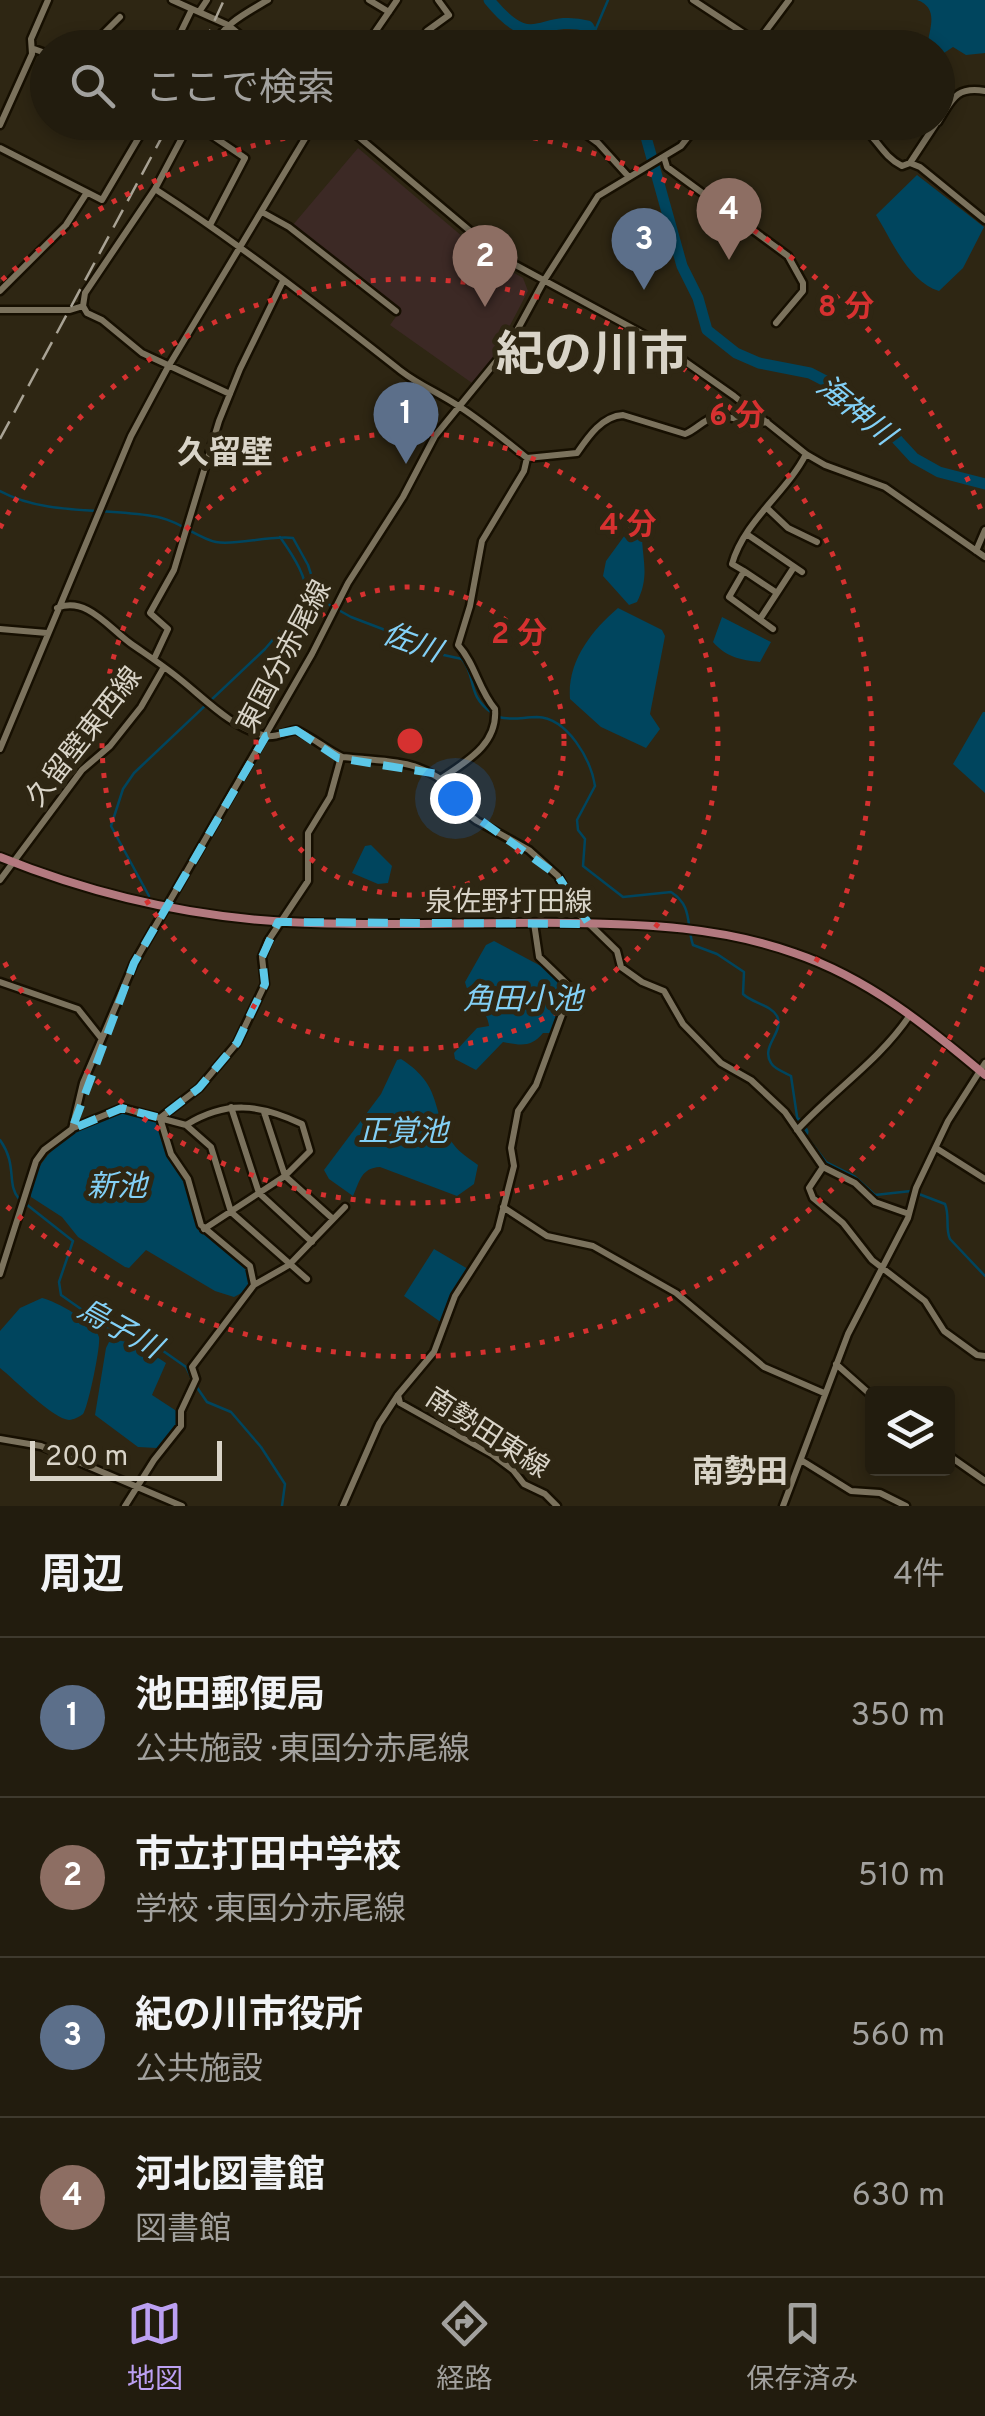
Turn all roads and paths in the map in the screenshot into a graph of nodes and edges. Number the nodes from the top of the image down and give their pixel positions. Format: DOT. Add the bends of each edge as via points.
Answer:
graph roads {
  1 [pos="48,0"];
  2 [pos="172,0"];
  3 [pos="206,0"];
  4 [pos="268,0"];
  5 [pos="369,0"];
  6 [pos="397,0"];
  7 [pos="438,0"];
  8 [pos="693,0"];
  9 [pos="789,0"];
  10 [pos="196,11"];
  11 [pos="388,12"];
  12 [pos="120,18"];
  13 [pos="228,24"];
  14 [pos="34,30"];
  15 [pos="108,30"];
  16 [pos="184,30"];
  17 [pos="222,30"];
  18 [pos="235,30"];
  19 [pos="376,30"];
  20 [pos="428,30"];
  21 [pos="733,30"];
  22 [pos="767,30"];
  23 [pos="30,58"];
  24 [pos="985,91"];
  25 [pos="955,96"];
  26 [pos="0,125"];
  27 [pos="137,140"];
  28 [pos="181,140"];
  29 [pos="218,140"];
  30 [pos="304,140"];
  31 [pos="362,140"];
  32 [pos="594,140"];
  33 [pos="685,140"];
  34 [pos="876,140"];
  35 [pos="925,140"];
  36 [pos="0,148"];
  37 [pos="664,157"];
  38 [pos="910,163"];
  39 [pos="628,176"];
  40 [pos="155,189"];
  41 [pos="86,194"];
  42 [pos="262,212"];
  43 [pos="985,220"];
  44 [pos="210,225"];
  45 [pos="239,250"];
  46 [pos="546,278"];
  47 [pos="283,282"];
  48 [pos="0,290"];
  49 [pos="83,306"];
  50 [pos="0,310"];
  51 [pos="396,311"];
  52 [pos="776,322"];
  53 [pos="168,366"];
  54 [pos="231,394"];
  55 [pos="459,406"];
  56 [pos="768,422"];
  57 [pos="806,454"];
  58 [pos="526,458"];
  59 [pos="767,508"];
  60 [pos="985,530"];
  61 [pos="748,535"];
  62 [pos="817,542"];
  63 [pos="976,551"];
  64 [pos="985,557"];
  65 [pos="794,567"];
  66 [pos="744,572"];
  67 [pos="802,572"];
  68 [pos="777,593"];
  69 [pos="57,608"];
  70 [pos="760,619"];
  71 [pos="773,628"];
  72 [pos="0,629"];
  73 [pos="47,633"];
  74 [pos="154,659"];
  75 [pos="164,667"];
  76 [pos="266,736"];
  77 [pos="0,750"];
  78 [pos="341,757"];
  79 [pos="442,778"];
  80 [pos="0,858"];
  81 [pos="13,863"];
  82 [pos="0,880"];
  83 [pos="166,908"];
  84 [pos="278,922"];
  85 [pos="534,923"];
  86 [pos="589,924"];
  87 [pos="0,982"];
  88 [pos="911,1014"];
  89 [pos="102,1040"];
  90 [pos="983,1070"];
  91 [pos="231,1106"];
  92 [pos="264,1112"];
  93 [pos="160,1118"];
  94 [pos="186,1126"];
  95 [pos="799,1128"];
  96 [pos="72,1129"];
  97 [pos="936,1148"];
  98 [pos="823,1167"];
  99 [pos="285,1176"];
  100 [pos="985,1179"];
  101 [pos="259,1193"];
  102 [pos="344,1206"];
  103 [pos="503,1207"];
  104 [pos="231,1212"];
  105 [pos="909,1214"];
  106 [pos="333,1219"];
  107 [pos="204,1229"];
  108 [pos="312,1242"];
  109 [pos="290,1265"];
  110 [pos="883,1267"];
  111 [pos="0,1274"];
  112 [pos="308,1279"];
  113 [pos="254,1285"];
  114 [pos="985,1356"];
  115 [pos="836,1364"];
  116 [pos="865,1390"];
  117 [pos="824,1392"];
  118 [pos="398,1395"];
  119 [pos="0,1439"];
  120 [pos="801,1460"];
  121 [pos="955,1460"];
  122 [pos="985,1481"];
  123 [pos="138,1485"];
  124 [pos="124,1506"];
  125 [pos="182,1506"];
  126 [pos="344,1506"];
  127 [pos="557,1506"];
  128 [pos="783,1506"];
  129 [pos="906,1506"];
  1 -- 14 [label="street"];
  2 -- 10 [label="street"];
  3 -- 10 [label="street"];
  4 -- 13 [label="street"];
  5 -- 11 [label="street"];
  6 -- 11 [label="street"];
  7 -- 20 [label="street" via="449,14"];
  8 -- 21 [label="street"];
  9 -- 22 [label="street"];
  10 -- 13 [label="street"];
  10 -- 16 [label="street"];
  11 -- 19 [label="street"];
  12 -- 15 [label="street"];
  13 -- 17 [label="street"];
  13 -- 18 [label="street"];
  23 -- 26 [label="street"];
  24 -- 25 [label="street" via="969,88"];
  27 -- 41 [label="street" via="102,200"];
  28 -- 40 [label="street"];
  29 -- 44 [label="street" via="244,158"];
  30 -- 42 [label="street"];
  31 -- 46 [label="street" via="487,247"];
  32 -- 39 [label="street"];
  33 -- 37 [label="street, 東国分赤尾線"];
  34 -- 38 [label="street" via="890,160"];
  35 -- 38 [label="street"];
  36 -- 41 [label="street"];
  37 -- 39 [label="street, 東国分赤尾線"];
  37 -- 52 [label="street" via="667,168 788,256 804,292"];
  38 -- 43 [label="street"];
  39 -- 46 [label="street, 東国分赤尾線" via="598,196"];
  40 -- 44 [label="street"];
  40 -- 49 [label="street" via="85,293"];
  41 -- 48 [label="street" via="66,225"];
  42 -- 45 [label="street"];
  42 -- 51 [label="street"];
  44 -- 45 [label="street"];
  45 -- 47 [label="street"];
  45 -- 53 [label="street"];
  46 -- 55 [label="street, 東国分赤尾線" via="508,346"];
  46 -- 56 [label="street" via="656,341"];
  47 -- 54 [label="street"];
  47 -- 55 [label="street" via="403,373"];
  49 -- 50 [label="street"];
  49 -- 53 [label="street"];
  53 -- 54 [label="street"];
  53 -- 69 [label="street"];
  54 -- 74 [label="street" via="164,592 150,613 168,629"];
  55 -- 58 [label="street"];
  55 -- 76 [label="street, 東国分赤尾線" via="435,436"];
  56 -- 57 [label="street"];
  56 -- 58 [label="street" via="711,417 684,434 612,415 577,453"];
  57 -- 59 [label="street"];
  57 -- 63 [label="street" via="885,487"];
  58 -- 79 [label="street" via="482,541 458,645 472,660 496,716 485,746"];
  59 -- 61 [label="street"];
  59 -- 62 [label="street"];
  60 -- 63 [label="street"];
  61 -- 65 [label="street"];
  61 -- 66 [label="street" via="732,564"];
  63 -- 64 [label="street"];
  65 -- 67 [label="street"];
  65 -- 68 [label="street"];
  66 -- 68 [label="street"];
  66 -- 70 [label="street" via="729,597"];
  68 -- 70 [label="street"];
  69 -- 73 [label="street"];
  69 -- 74 [label="street" via="71,605 96,615"];
  70 -- 71 [label="street"];
  72 -- 73 [label="street"];
  73 -- 77 [label="street"];
  74 -- 75 [label="street"];
  75 -- 76 [label="street" via="219,712"];
  75 -- 81 [label="street, 久留壁東西線" via="141,707 82,770"];
  76 -- 78 [label="street" via="296,730"];
  76 -- 83 [label="street, 東国分赤尾線"];
  78 -- 79 [label="street" via="414,765"];
  78 -- 84 [label="street" via="330,796 308,833 308,880"];
  79 -- 86 [label="street" via="460,794 453,803 558,876"];
  80 -- 81 [label="main road, 泉佐野打田線"];
  81 -- 82 [label="street, 久留壁東西線"];
  81 -- 83 [label="main road, 泉佐野打田線"];
  83 -- 84 [label="main road, 泉佐野打田線"];
  83 -- 89 [label="street, 東国分赤尾線"];
  84 -- 85 [label="main road, 泉佐野打田線"];
  84 -- 93 [label="street" via="262,957 266,984 237,1043 198,1088"];
  85 -- 86 [label="main road, 泉佐野打田線"];
  85 -- 103 [label="street" via="539,958 568,985 536,1085 518,1111"];
  86 -- 88 [label="main road, 泉佐野打田線" via="690,928 766,944 839,972"];
  86 -- 95 [label="street" via="617,952 621,968 664,991 683,1024 720,1063 751,1080"];
  87 -- 89 [label="street" via="78,1010"];
  88 -- 90 [label="main road, 泉佐野打田線"];
  88 -- 95 [label="street" via="890,1046"];
  89 -- 96 [label="street, 東国分赤尾線"];
  90 -- 97 [label="street"];
  91 -- 92 [label="street"];
  91 -- 94 [label="street"];
  91 -- 101 [label="street"];
  92 -- 99 [label="street"];
  92 -- 99 [label="street" via="302,1124 310,1151"];
  93 -- 94 [label="street"];
  93 -- 96 [label="street" via="122,1108"];
  93 -- 107 [label="street"];
  94 -- 104 [label="street" via="210,1147"];
  95 -- 98 [label="street"];
  96 -- 111 [label="street" via="36,1161"];
  97 -- 100 [label="street"];
  97 -- 105 [label="street"];
  98 -- 105 [label="street" via="875,1202"];
  98 -- 110 [label="street" via="809,1188 812,1198"];
  99 -- 101 [label="street"];
  99 -- 106 [label="street"];
  101 -- 104 [label="street"];
  101 -- 108 [label="street"];
  102 -- 106 [label="street"];
  103 -- 117 [label="street" via="547,1236 593,1246 676,1293 764,1367"];
  103 -- 118 [label="street" via="498,1230 455,1296 434,1352"];
  104 -- 107 [label="street"];
  104 -- 109 [label="street"];
  105 -- 110 [label="street"];
  106 -- 108 [label="street"];
  107 -- 113 [label="street" via="250,1266"];
  108 -- 109 [label="street"];
  109 -- 112 [label="street"];
  109 -- 113 [label="street"];
  110 -- 114 [label="street" via="931,1308 944,1331"];
  110 -- 115 [label="street"];
  113 -- 123 [label="street" via="192,1367 181,1426"];
  115 -- 116 [label="street"];
  115 -- 117 [label="street"];
  117 -- 120 [label="street"];
  118 -- 126 [label="street"];
  118 -- 127 [label="street, 南勢田東線" via="400,1403 493,1455"];
  119 -- 123 [label="street" via="41,1446"];
  120 -- 128 [label="street"];
  120 -- 129 [label="street" via="851,1491 880,1493"];
  121 -- 122 [label="street"];
  123 -- 124 [label="street"];
  123 -- 125 [label="street"];
}
